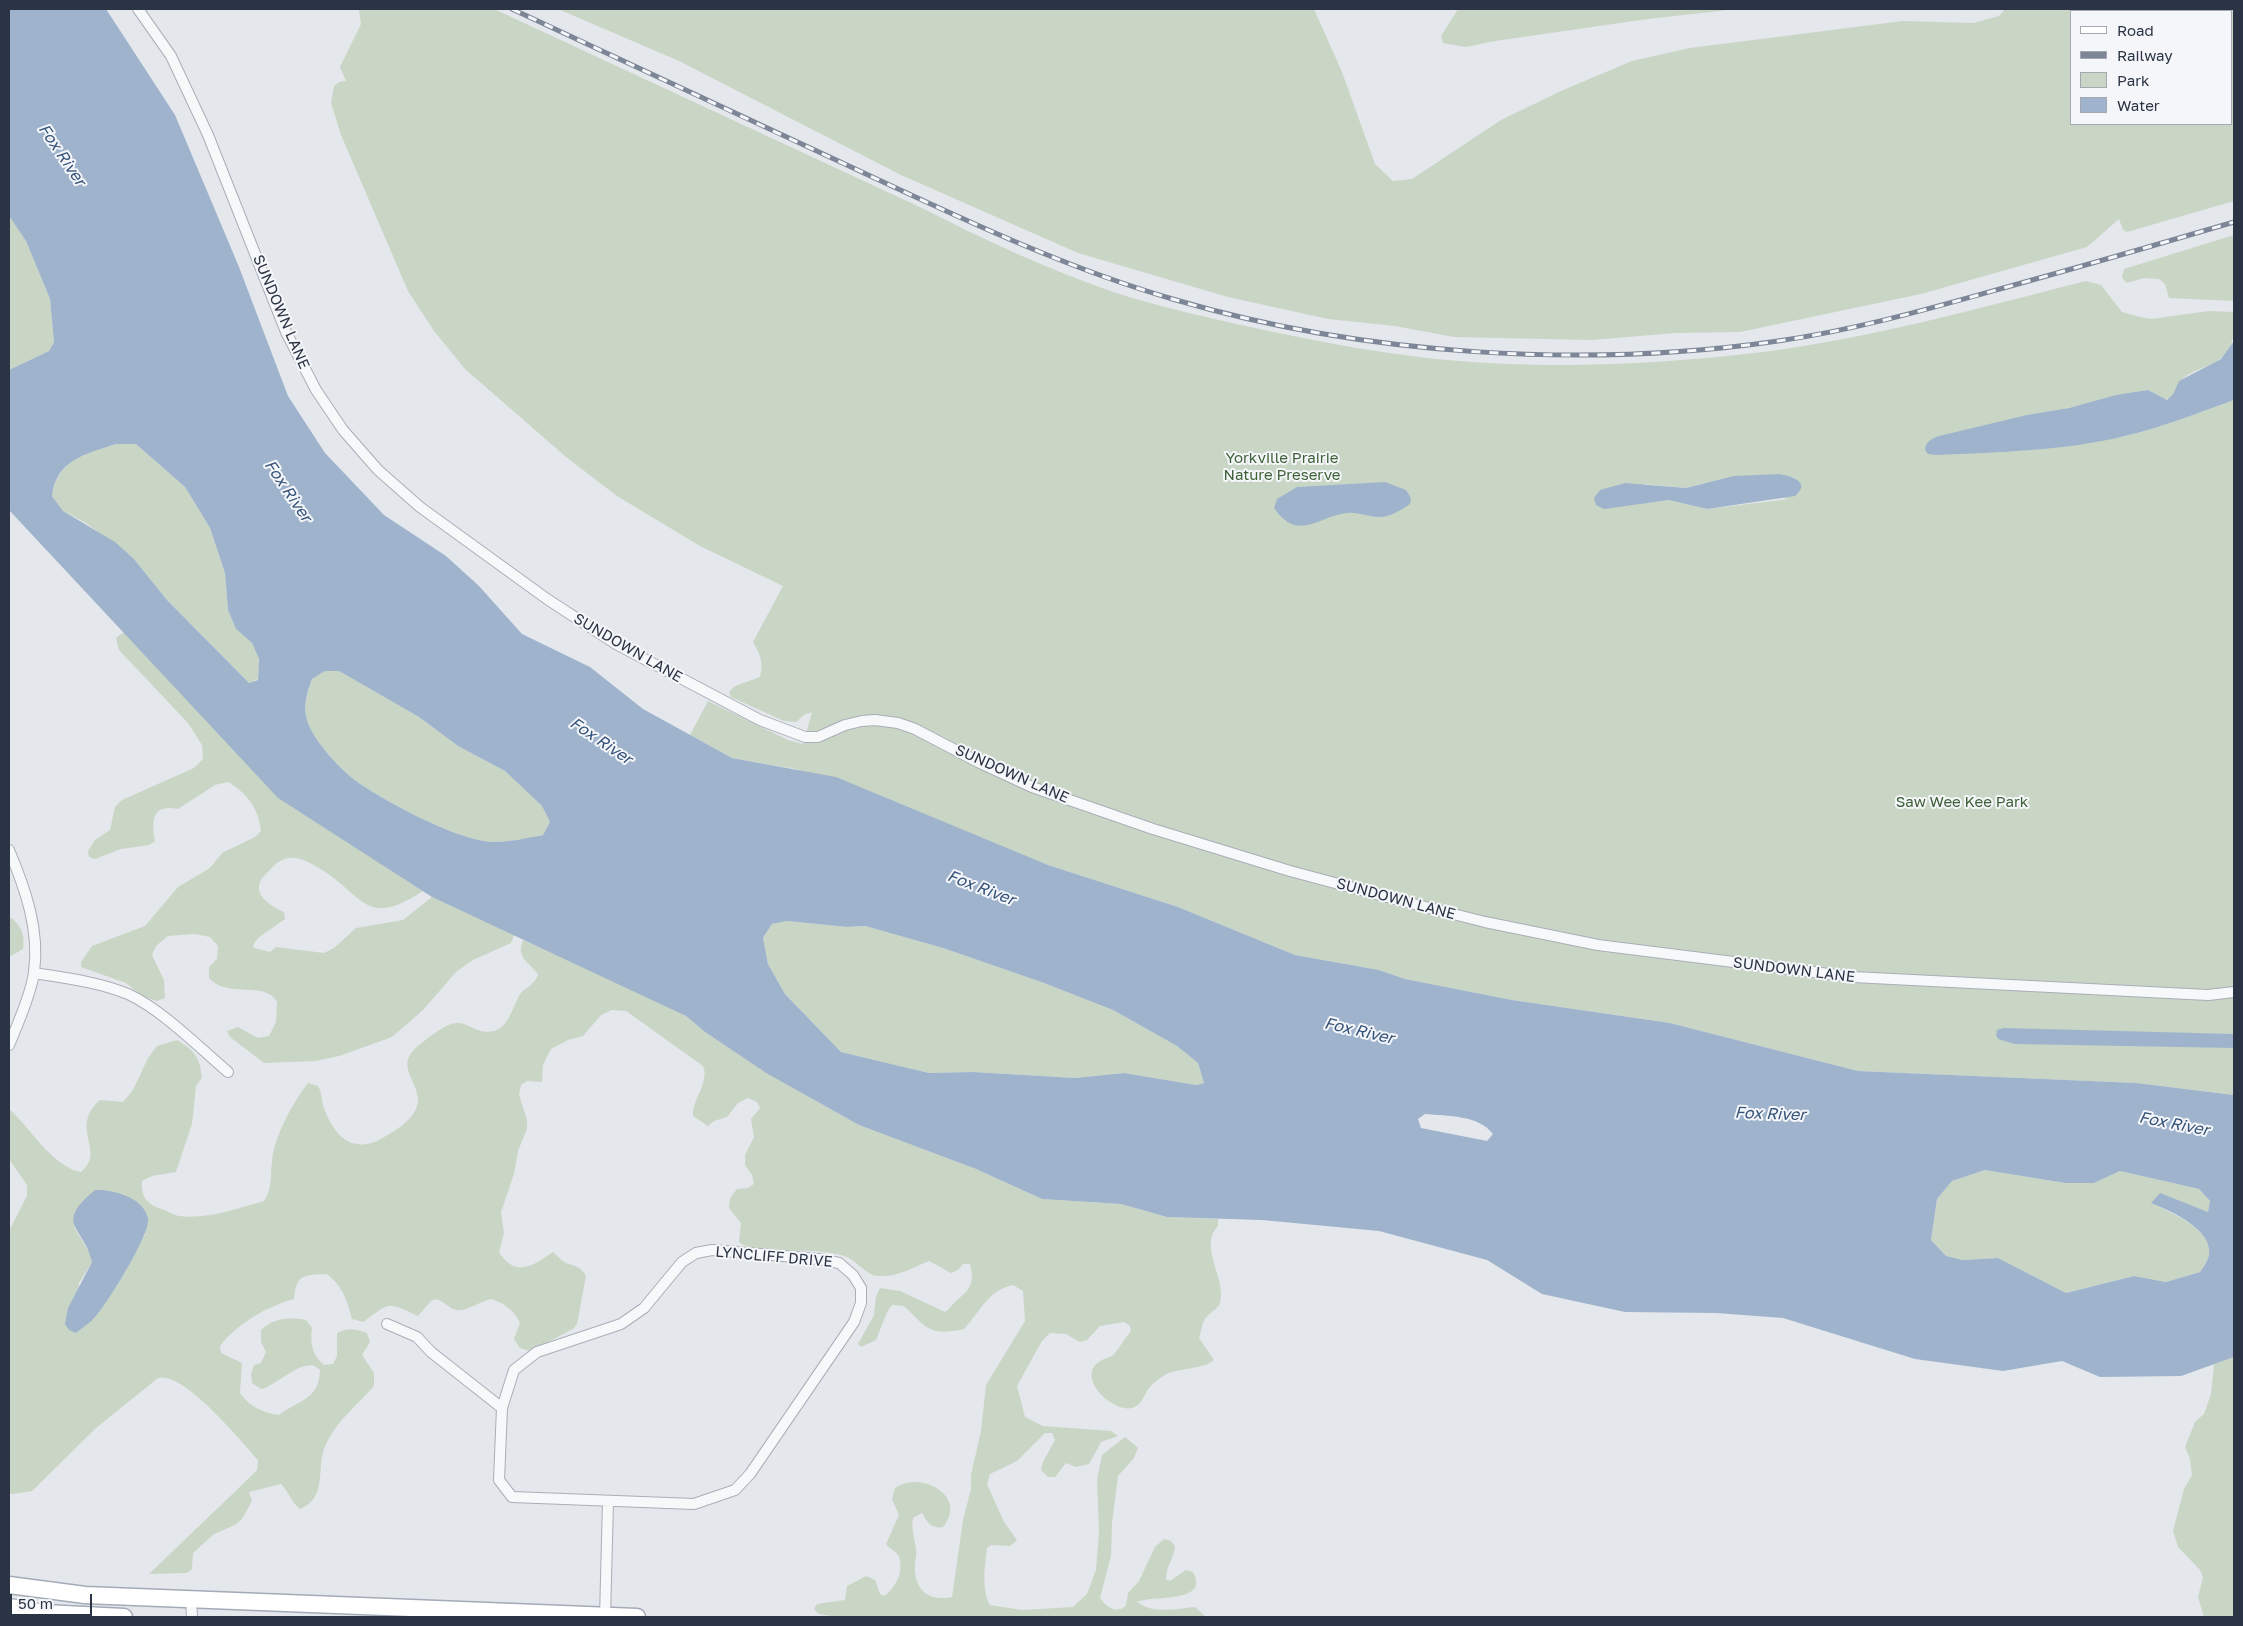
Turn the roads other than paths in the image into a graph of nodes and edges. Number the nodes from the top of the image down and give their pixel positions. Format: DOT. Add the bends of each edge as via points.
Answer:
graph roads {
  1 [pos="138,9"];
  2 [pos="9,850"];
  3 [pos="34,973"];
  4 [pos="2234,992"];
  5 [pos="9,1045"];
  6 [pos="228,1072"];
  7 [pos="387,1324"];
  8 [pos="502,1408"];
  9 [pos="608,1502"];
  10 [pos="9,1585"];
  11 [pos="191,1599"];
  12 [pos="9,1607"];
  13 [pos="605,1616"];
  14 [pos="124,1617"];
  15 [pos="192,1617"];
  16 [pos="637,1617"];
  1 -- 4 [label="street, SUNDOWN LANE" via="171,56 208,134 286,332 316,390 343,430 378,470 420,507 546,599 616,644 760,720 805,737 818,737 862,721 898,724 1032,787 1162,832 1406,902 1598,945 1853,977 2208,995"];
  2 -- 3 [label="street" via="25,888 34,932"];
  3 -- 5 [label="street"];
  3 -- 6 [label="street" via="104,986 130,995 176,1027"];
  7 -- 8 [label="street" via="417,1337 431,1352"];
  8 -- 9 [label="street, LYNCLIFF DRIVE" via="500,1480 512,1497"];
  8 -- 9 [label="street, LYNCLIFF DRIVE" via="514,1370 536,1352 621,1324 644,1308 682,1262 696,1253 712,1250 818,1258 839,1263 853,1275 861,1288 861,1303 854,1322 750,1474 735,1490 694,1504"];
  9 -- 13 [label="street"];
  10 -- 11 [label="main road" via="85,1595"];
  11 -- 13 [label="main road"];
  11 -- 15 [label="street"];
  12 -- 14 [label="main road"];
  13 -- 16 [label="main road"];
}
